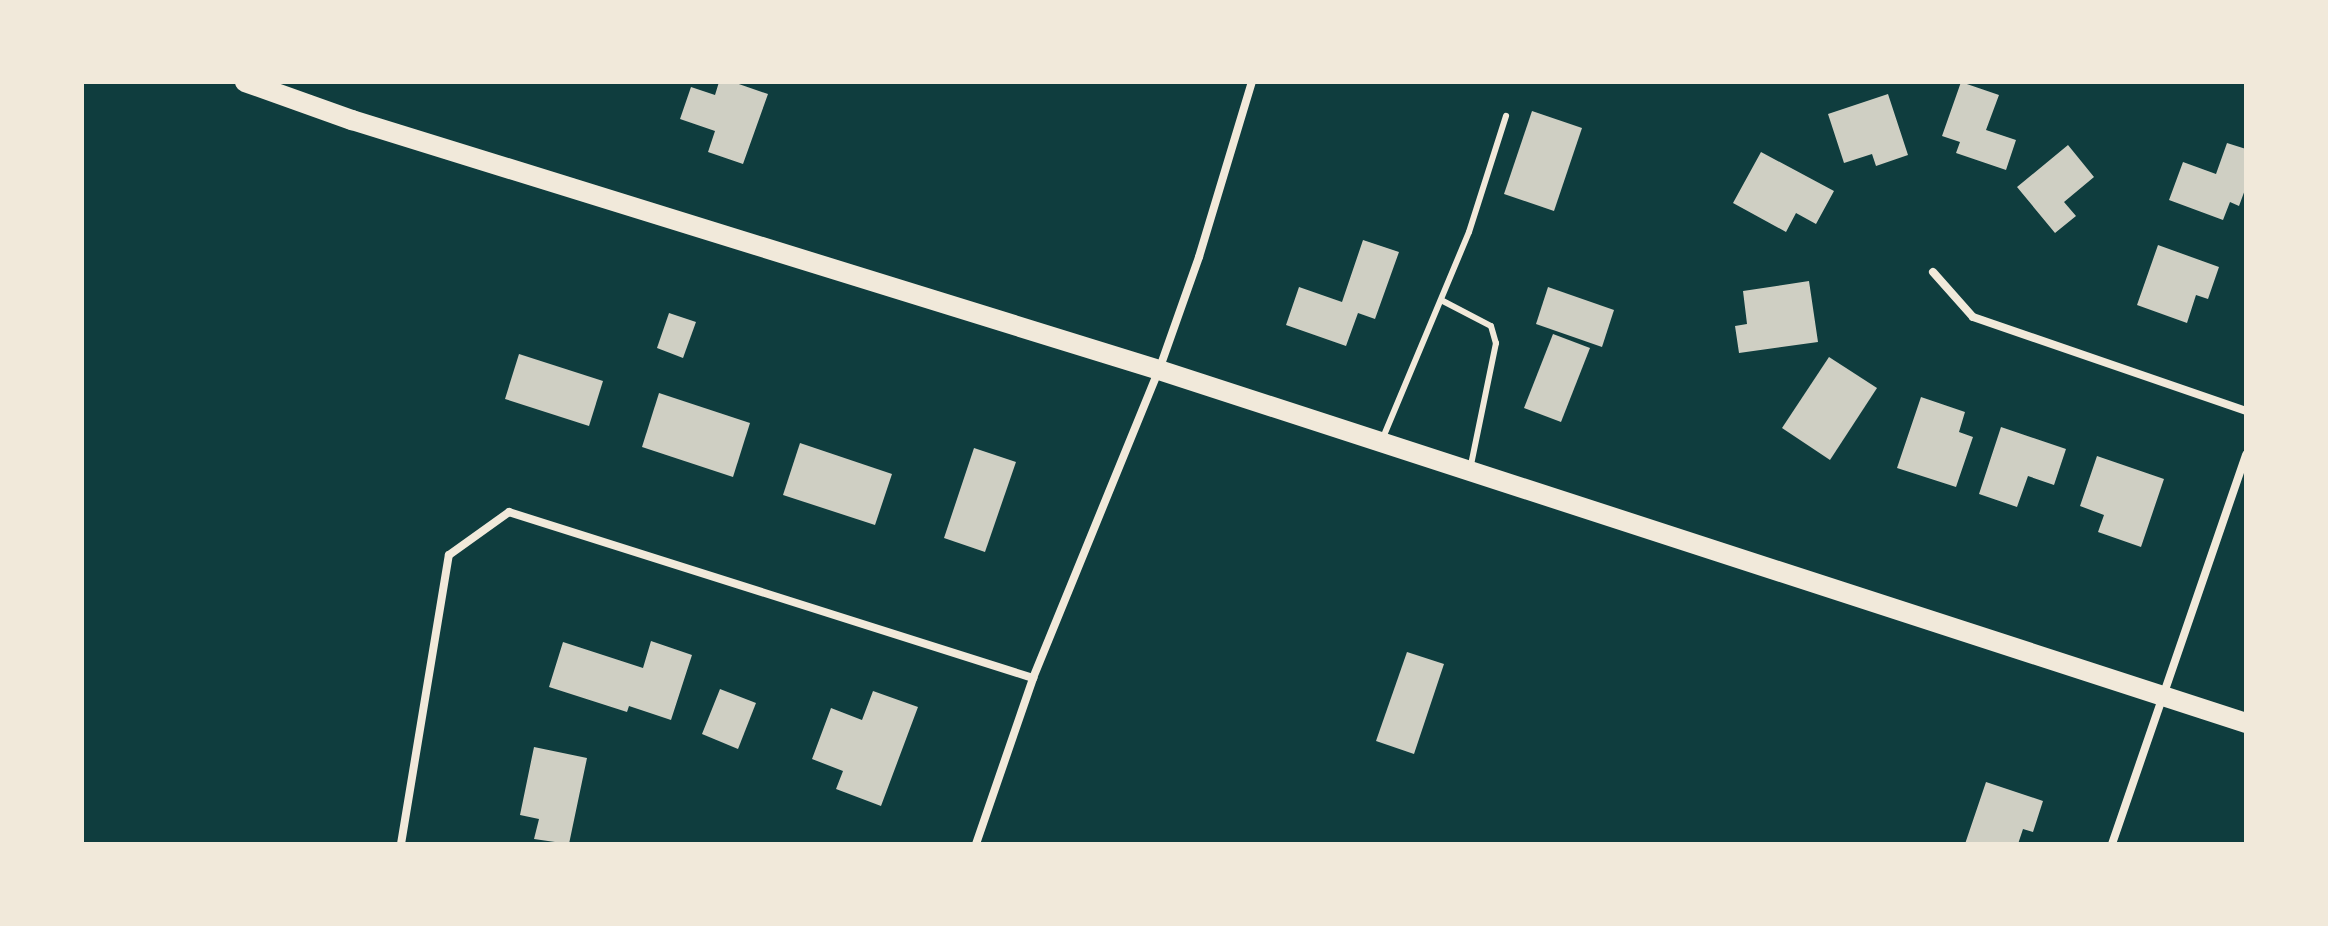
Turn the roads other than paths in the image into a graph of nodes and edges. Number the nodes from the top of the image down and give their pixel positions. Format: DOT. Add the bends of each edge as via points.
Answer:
graph roads {
  1 [pos="245,82"];
  2 [pos="1252,82"];
  3 [pos="1506,116"];
  4 [pos="1933,272"];
  5 [pos="1441,300"];
  6 [pos="1159,370"];
  7 [pos="2246,411"];
  8 [pos="1381,443"];
  9 [pos="2246,454"];
  10 [pos="1469,473"];
  11 [pos="1033,678"];
  12 [pos="2163,697"];
  13 [pos="2246,723"];
  14 [pos="401,844"];
  15 [pos="976,844"];
  16 [pos="2112,844"];
  1 -- 6 [label="main road" via="352,120"];
  2 -- 6 [label="street"];
  3 -- 5 [label="lane"];
  4 -- 7 [label="street" via="1973,317"];
  5 -- 8 [label="lane"];
  5 -- 10 [label="lane" via="1491,326 1496,343"];
  6 -- 8 [label="main road"];
  6 -- 11 [label="street"];
  8 -- 10 [label="main road"];
  9 -- 12 [label="street"];
  10 -- 12 [label="main road"];
  11 -- 14 [label="street" via="509,512 449,555"];
  11 -- 15 [label="street"];
  12 -- 13 [label="main road"];
  12 -- 16 [label="street"];
}
